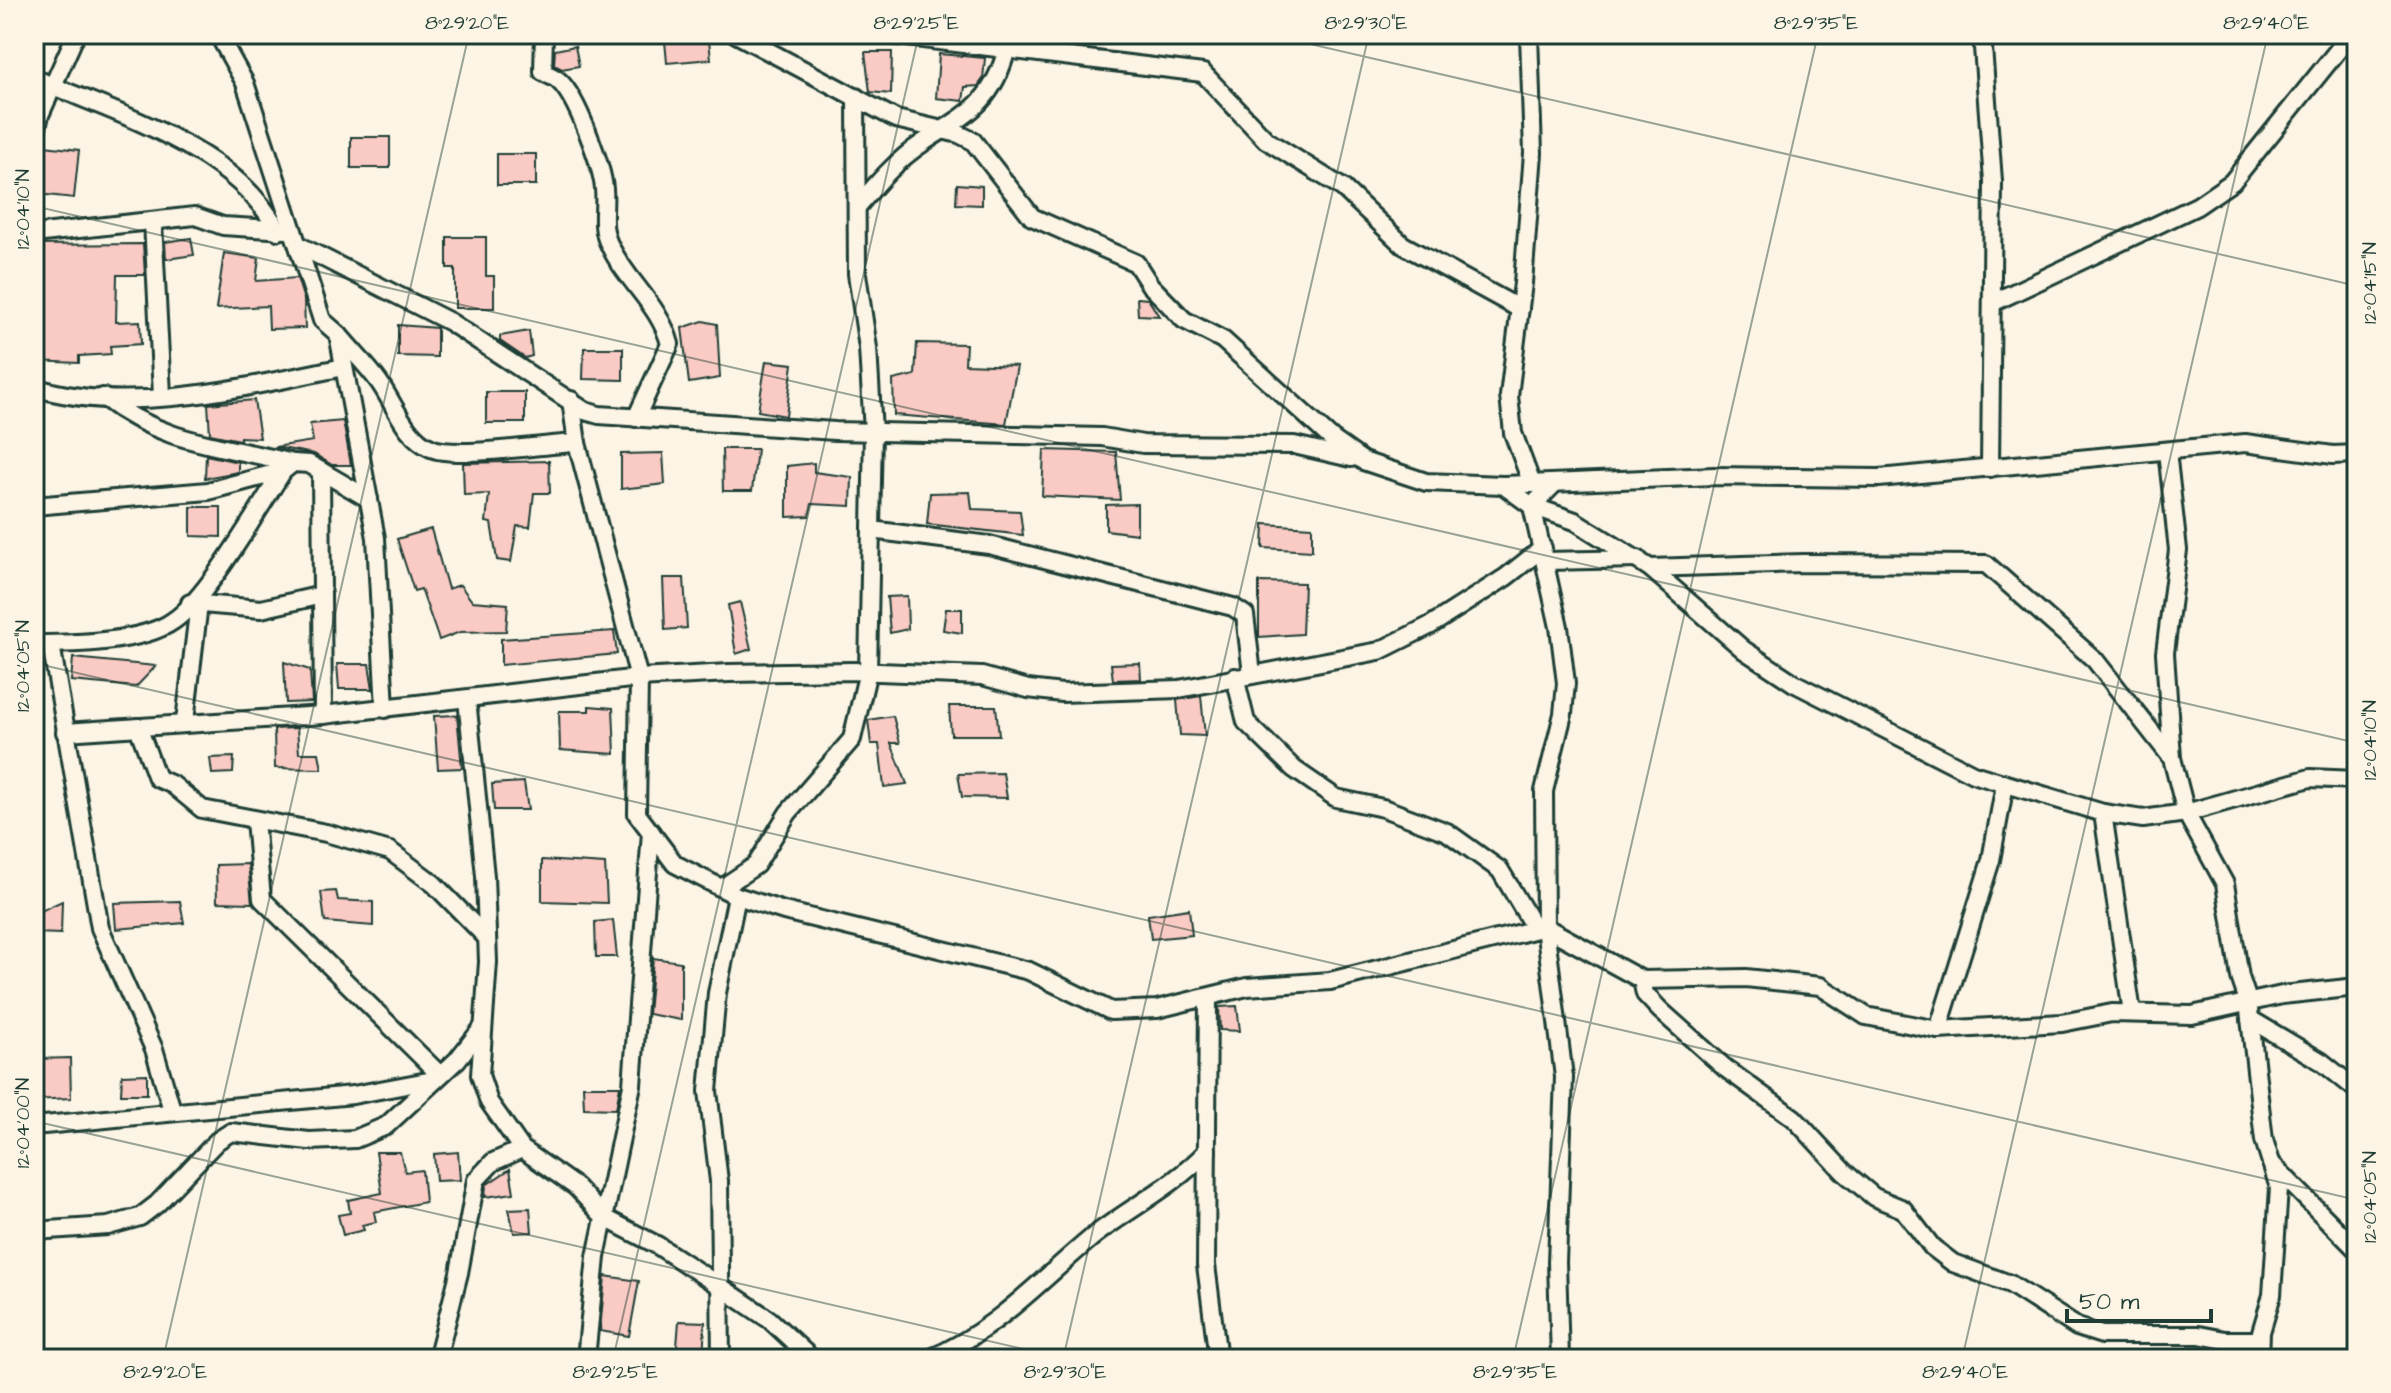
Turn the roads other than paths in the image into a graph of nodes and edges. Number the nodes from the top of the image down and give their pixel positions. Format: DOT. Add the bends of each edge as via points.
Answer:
graph roads {
  1 [pos="76,34"];
  2 [pos="218,34"];
  3 [pos="544,34"];
  4 [pos="736,34"];
  5 [pos="882,34"];
  6 [pos="1529,34"];
  7 [pos="1982,34"];
  8 [pos="2351,34"];
  9 [pos="986,40"];
  10 [pos="1007,49"];
  11 [pos="34,78"];
  12 [pos="54,87"];
  13 [pos="856,97"];
  14 [pos="945,131"];
  15 [pos="34,141"];
  16 [pos="858,206"];
  17 [pos="153,222"];
  18 [pos="34,234"];
  19 [pos="290,235"];
  20 [pos="1992,303"];
  21 [pos="1520,309"];
  22 [pos="338,334"];
  23 [pos="344,367"];
  24 [pos="34,387"];
  25 [pos="162,395"];
  26 [pos="103,397"];
  27 [pos="571,400"];
  28 [pos="636,418"];
  29 [pos="873,432"];
  30 [pos="577,443"];
  31 [pos="2167,451"];
  32 [pos="2357,454"];
  33 [pos="1363,461"];
  34 [pos="288,467"];
  35 [pos="1990,468"];
  36 [pos="321,471"];
  37 [pos="1555,483"];
  38 [pos="1532,484"];
  39 [pos="1503,485"];
  40 [pos="369,499"];
  41 [pos="34,506"];
  42 [pos="1532,506"];
  43 [pos="871,530"];
  44 [pos="1544,555"];
  45 [pos="1644,564"];
  46 [pos="322,595"];
  47 [pos="195,604"];
  48 [pos="42,644"];
  49 [pos="868,671"];
  50 [pos="1252,674"];
  51 [pos="1235,677"];
  52 [pos="639,678"];
  53 [pos="467,699"];
  54 [pos="385,709"];
  55 [pos="323,715"];
  56 [pos="185,721"];
  57 [pos="138,727"];
  58 [pos="65,732"];
  59 [pos="2172,758"];
  60 [pos="2357,780"];
  61 [pos="2005,784"];
  62 [pos="2103,813"];
  63 [pos="2186,813"];
  64 [pos="255,820"];
  65 [pos="651,832"];
  66 [pos="722,888"];
  67 [pos="737,896"];
  68 [pos="1540,928"];
  69 [pos="487,938"];
  70 [pos="1642,980"];
  71 [pos="2357,987"];
  72 [pos="1208,997"];
  73 [pos="2248,1001"];
  74 [pos="2132,1013"];
  75 [pos="2250,1019"];
  76 [pos="484,1025"];
  77 [pos="1938,1030"];
  78 [pos="437,1077"];
  79 [pos="2357,1090"];
  80 [pos="172,1110"];
  81 [pos="34,1126"];
  82 [pos="522,1149"];
  83 [pos="1207,1151"];
  84 [pos="2269,1161"];
  85 [pos="605,1218"];
  86 [pos="34,1231"];
  87 [pos="2357,1250"];
  88 [pos="721,1287"];
  89 [pos="2260,1340"];
  90 [pos="437,1359"];
  91 [pos="586,1359"];
  92 [pos="721,1359"];
  93 [pos="812,1359"];
  94 [pos="929,1359"];
  95 [pos="1218,1359"];
  96 [pos="1560,1359"];
  97 [pos="2260,1359"];
  1 -- 12 [label="street"];
  2 -- 19 [label="street" via="245,83"];
  3 -- 28 [label="street" via="543,72 559,81 599,166 603,229 609,244 636,290 653,307 670,344"];
  4 -- 13 [label="street"];
  5 -- 9 [label="street"];
  6 -- 21 [label="street" via="1533,153"];
  7 -- 20 [label="street" via="1992,138"];
  8 -- 20 [label="street" via="2232,182 2197,206"];
  9 -- 10 [label="street"];
  10 -- 14 [label="street" via="987,98"];
  10 -- 21 [label="street" via="1203,73 1266,140 1343,188 1403,245"];
  11 -- 12 [label="street"];
  12 -- 15 [label="street"];
  12 -- 19 [label="street" via="153,127 246,185"];
  13 -- 14 [label="street" via="896,119"];
  13 -- 16 [label="street"];
  14 -- 16 [label="street" via="897,163"];
  14 -- 33 [label="street" via="973,141 1032,217 1136,263 1184,320 1223,340"];
  16 -- 29 [label="street" via="857,274"];
  17 -- 18 [label="street"];
  17 -- 19 [label="street" via="195,216 223,226"];
  17 -- 25 [label="street"];
  19 -- 22 [label="street" via="322,320"];
  19 -- 27 [label="street" via="450,322"];
  20 -- 35 [label="street"];
  21 -- 38 [label="street" via="1510,415"];
  22 -- 23 [label="street"];
  22 -- 30 [label="street" via="429,448 441,452"];
  23 -- 25 [label="street" via="233,389"];
  23 -- 40 [label="street"];
  24 -- 26 [label="street"];
  25 -- 26 [label="street"];
  26 -- 34 [label="street" via="145,425"];
  27 -- 28 [label="street" via="599,415"];
  27 -- 30 [label="street"];
  28 -- 29 [label="street"];
  29 -- 33 [label="street" via="1102,437 1143,444 1257,443 1311,448"];
  29 -- 43 [label="street"];
  30 -- 52 [label="street"];
  31 -- 32 [label="street" via="2245,443"];
  31 -- 35 [label="street"];
  31 -- 59 [label="street" via="2178,550 2165,653"];
  33 -- 39 [label="street" via="1426,482"];
  34 -- 36 [label="street" via="309,464"];
  34 -- 41 [label="street" via="208,491"];
  34 -- 47 [label="street"];
  35 -- 37 [label="street" via="1879,478 1714,476"];
  36 -- 40 [label="street"];
  36 -- 46 [label="street"];
  37 -- 38 [label="street"];
  37 -- 42 [label="street"];
  38 -- 39 [label="street"];
  39 -- 42 [label="street"];
  40 -- 54 [label="street" via="376,538"];
  42 -- 44 [label="street"];
  42 -- 45 [label="street" via="1575,521"];
  43 -- 49 [label="street"];
  43 -- 50 [label="street" via="989,545 1233,607 1245,615"];
  44 -- 45 [label="street"];
  44 -- 50 [label="street" via="1404,641 1379,651"];
  44 -- 68 [label="street" via="1566,683 1544,791"];
  45 -- 59 [label="street" via="1986,564 2095,660"];
  45 -- 61 [label="street" via="1744,650 1794,683 1951,764"];
  46 -- 47 [label="street" via="261,609"];
  46 -- 55 [label="street"];
  47 -- 48 [label="street" via="155,631 77,644"];
  47 -- 56 [label="street"];
  48 -- 58 [label="street"];
  49 -- 51 [label="street" via="982,676 1062,693 1150,692"];
  49 -- 52 [label="street"];
  49 -- 66 [label="street" via="852,739 781,822 756,865"];
  50 -- 51 [label="street"];
  51 -- 68 [label="street" via="1246,722 1294,769 1336,798 1427,821 1457,838 1500,870"];
  52 -- 53 [label="street"];
  52 -- 65 [label="street" via="637,814"];
  53 -- 54 [label="street"];
  53 -- 69 [label="street"];
  54 -- 55 [label="street"];
  55 -- 56 [label="street"];
  56 -- 57 [label="street"];
  57 -- 58 [label="street"];
  57 -- 64 [label="street" via="157,778 202,809"];
  58 -- 80 [label="street" via="100,928 154,1049"];
  59 -- 63 [label="street"];
  60 -- 63 [label="street" via="2310,778"];
  61 -- 62 [label="street"];
  61 -- 77 [label="street" via="1986,876"];
  62 -- 63 [label="street" via="2143,819"];
  62 -- 74 [label="street"];
  63 -- 73 [label="street" via="2225,884"];
  64 -- 69 [label="street" via="390,851 434,884"];
  64 -- 78 [label="street" via="262,899"];
  65 -- 66 [label="street" via="675,864"];
  65 -- 85 [label="street" via="632,1085"];
  66 -- 67 [label="street"];
  67 -- 72 [label="street" via="888,939 1029,971 1111,1011 1135,1012"];
  67 -- 88 [label="street" via="717,993 708,1091 719,1181"];
  68 -- 70 [label="street"];
  68 -- 72 [label="street" via="1330,981 1247,987"];
  68 -- 96 [label="street" via="1564,1077 1557,1262"];
  69 -- 76 [label="street"];
  70 -- 77 [label="street" via="1746,978 1820,986 1866,1016"];
  70 -- 89 [label="street" via="1645,994 1660,1010 1725,1068 1794,1118 1874,1197 1903,1209 1932,1247 1953,1263 2010,1284 2077,1327 2102,1335"];
  71 -- 73 [label="street"];
  72 -- 83 [label="street"];
  73 -- 74 [label="street" via="2192,1015"];
  73 -- 75 [label="street"];
  74 -- 77 [label="street" via="1996,1030"];
  75 -- 79 [label="street"];
  75 -- 84 [label="street"];
  76 -- 78 [label="street"];
  76 -- 82 [label="street" via="483,1088"];
  78 -- 80 [label="street" via="353,1095"];
  78 -- 86 [label="street" via="386,1126 355,1139 309,1141 231,1132 140,1217 108,1226"];
  80 -- 81 [label="street"];
  82 -- 85 [label="street" via="576,1187"];
  82 -- 90 [label="street" via="493,1162 476,1180"];
  83 -- 94 [label="street" via="1176,1182 1093,1237 1006,1313 961,1345"];
  83 -- 95 [label="street" via="1206,1265"];
  84 -- 87 [label="street"];
  84 -- 89 [label="street" via="2279,1203 2272,1295"];
  85 -- 88 [label="street"];
  85 -- 91 [label="street" via="594,1266"];
  88 -- 92 [label="street"];
  88 -- 93 [label="street" via="770,1320"];
  89 -- 97 [label="street"];
}
